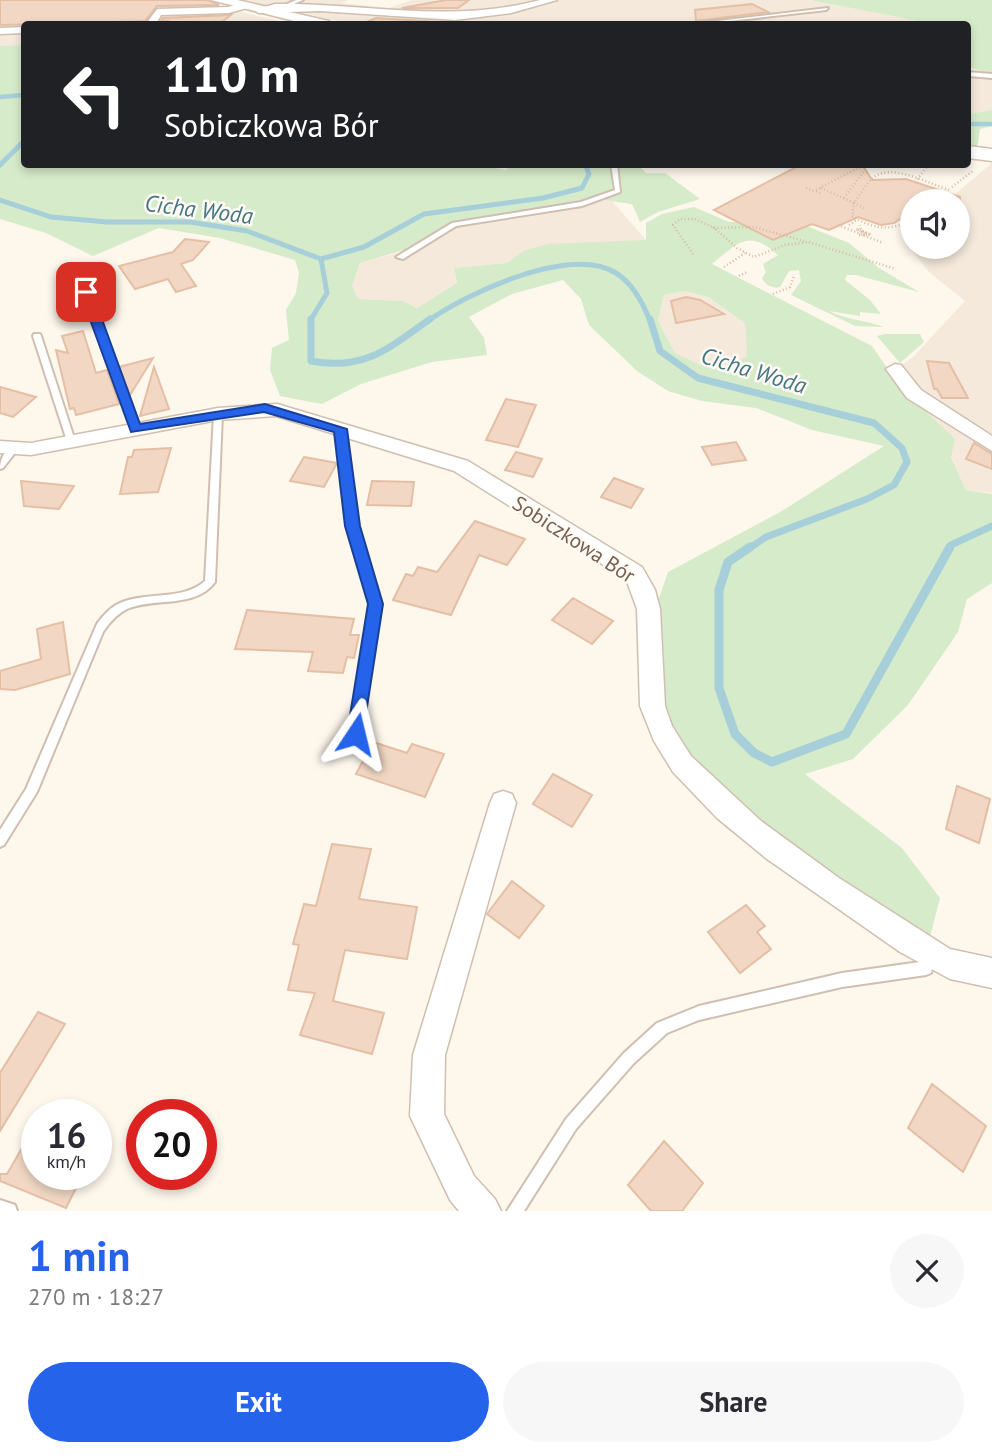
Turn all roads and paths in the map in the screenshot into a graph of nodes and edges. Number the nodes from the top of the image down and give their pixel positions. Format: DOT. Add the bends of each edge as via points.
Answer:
graph roads {
  1 [pos="218,0"];
  2 [pos="301,0"];
  3 [pos="318,0"];
  4 [pos="325,0"];
  5 [pos="543,1"];
  6 [pos="287,5"];
  7 [pos="243,6"];
  8 [pos="826,9"];
  9 [pos="259,10"];
  10 [pos="152,21"];
  11 [pos="310,21"];
  12 [pos="721,21"];
  13 [pos="21,30"];
  14 [pos="0,32"];
  15 [pos="971,74"];
  16 [pos="992,76"];
  17 [pos="971,152"];
  18 [pos="992,155"];
  19 [pos="615,168"];
  20 [pos="862,168"];
  21 [pos="866,168"];
  22 [pos="926,168"];
  23 [pos="917,181"];
  24 [pos="929,182"];
  25 [pos="925,186"];
  26 [pos="806,188"];
  27 [pos="821,188"];
  28 [pos="946,189"];
  29 [pos="816,191"];
  30 [pos="822,194"];
  31 [pos="844,198"];
  32 [pos="854,203"];
  33 [pos="864,208"];
  34 [pos="857,220"];
  35 [pos="838,225"];
  36 [pos="849,225"];
  37 [pos="900,225"];
  38 [pos="713,227"];
  39 [pos="859,235"];
  40 [pos="877,236"];
  41 [pos="808,242"];
  42 [pos="883,243"];
  43 [pos="745,253"];
  44 [pos="693,254"];
  45 [pos="400,257"];
  46 [pos="724,267"];
  47 [pos="897,269"];
  48 [pos="747,272"];
  49 [pos="739,276"];
  50 [pos="794,276"];
  51 [pos="86,292"];
  52 [pos="773,295"];
  53 [pos="37,336"];
  54 [pos="895,369"];
  55 [pos="218,414"];
  56 [pos="135,429"];
  57 [pos="340,429"];
  58 [pos="71,441"];
  59 [pos="992,445"];
  60 [pos="4,454"];
  61 [pos="356,734"];
  62 [pos="503,803"];
  63 [pos="0,841"];
  64 [pos="929,954"];
  65 [pos="992,973"];
  66 [pos="0,1208"];
  67 [pos="9,1211"];
  68 [pos="483,1211"];
  69 [pos="515,1211"];
  1 -- 7 [label="main road"];
  2 -- 6 [label="lane"];
  3 -- 4 [label="lane"];
  5 -- 6 [label="street" via="444,17"];
  6 -- 9 [label="street"];
  7 -- 9 [label="main road"];
  7 -- 10 [label="street" via="157,12"];
  8 -- 12 [label="lane"];
  9 -- 11 [label="main road"];
  13 -- 14 [label="street"];
  15 -- 16 [label="lane"];
  17 -- 18 [label="main road"];
  19 -- 45 [label="lane" via="618,191 582,204 454,224"];
  20 -- 27 [label="path"];
  21 -- 31 [label="path"];
  22 -- 23 [label="path"];
  23 -- 24 [label="path"];
  23 -- 32 [label="path" via="882,172"];
  24 -- 25 [label="path"];
  24 -- 28 [label="path"];
  26 -- 29 [label="path"];
  27 -- 29 [label="path"];
  27 -- 31 [label="path"];
  29 -- 30 [label="path"];
  31 -- 32 [label="path"];
  32 -- 33 [label="path"];
  32 -- 34 [label="path" via="851,212"];
  34 -- 36 [label="path"];
  34 -- 37 [label="path" via="887,229"];
  35 -- 39 [label="path"];
  38 -- 41 [label="path" via="754,227"];
  38 -- 43 [label="path"];
  38 -- 44 [label="path" via="695,219 680,219 673,225 688,240"];
  39 -- 40 [label="path" via="867,235 856,229 871,235 860,225"];
  39 -- 42 [label="path"];
  41 -- 43 [label="path" via="754,257"];
  41 -- 47 [label="path"];
  43 -- 46 [label="path"];
  48 -- 49 [label="path"];
  50 -- 52 [label="path" via="790,287"];
  51 -- 56 [label="lane"];
  53 -- 58 [label="lane"];
  54 -- 59 [label="street" via="914,394"];
  55 -- 56 [label="street, Sobiczkowa Bór"];
  55 -- 57 [label="street, Sobiczkowa Bór" via="277,410"];
  55 -- 63 [label="lane" via="210,582 197,593 138,601 106,619 31,792"];
  56 -- 58 [label="street, Sobiczkowa Bór"];
  57 -- 61 [label="lane" via="352,526 376,604"];
  57 -- 64 [label="street, Sobiczkowa Bór" via="461,466 634,573 642,584 653,640 652,701 657,721 680,762 761,836"];
  58 -- 60 [label="street, Sobiczkowa Bór"];
  62 -- 68 [label="street" via="429,1055 428,1116 462,1188"];
  64 -- 65 [label="street, Sobiczkowa Bór" via="960,968"];
  64 -- 69 [label="lane" via="926,968 842,980 699,1013 662,1028 571,1124"];
  66 -- 67 [label="lane"];
}
